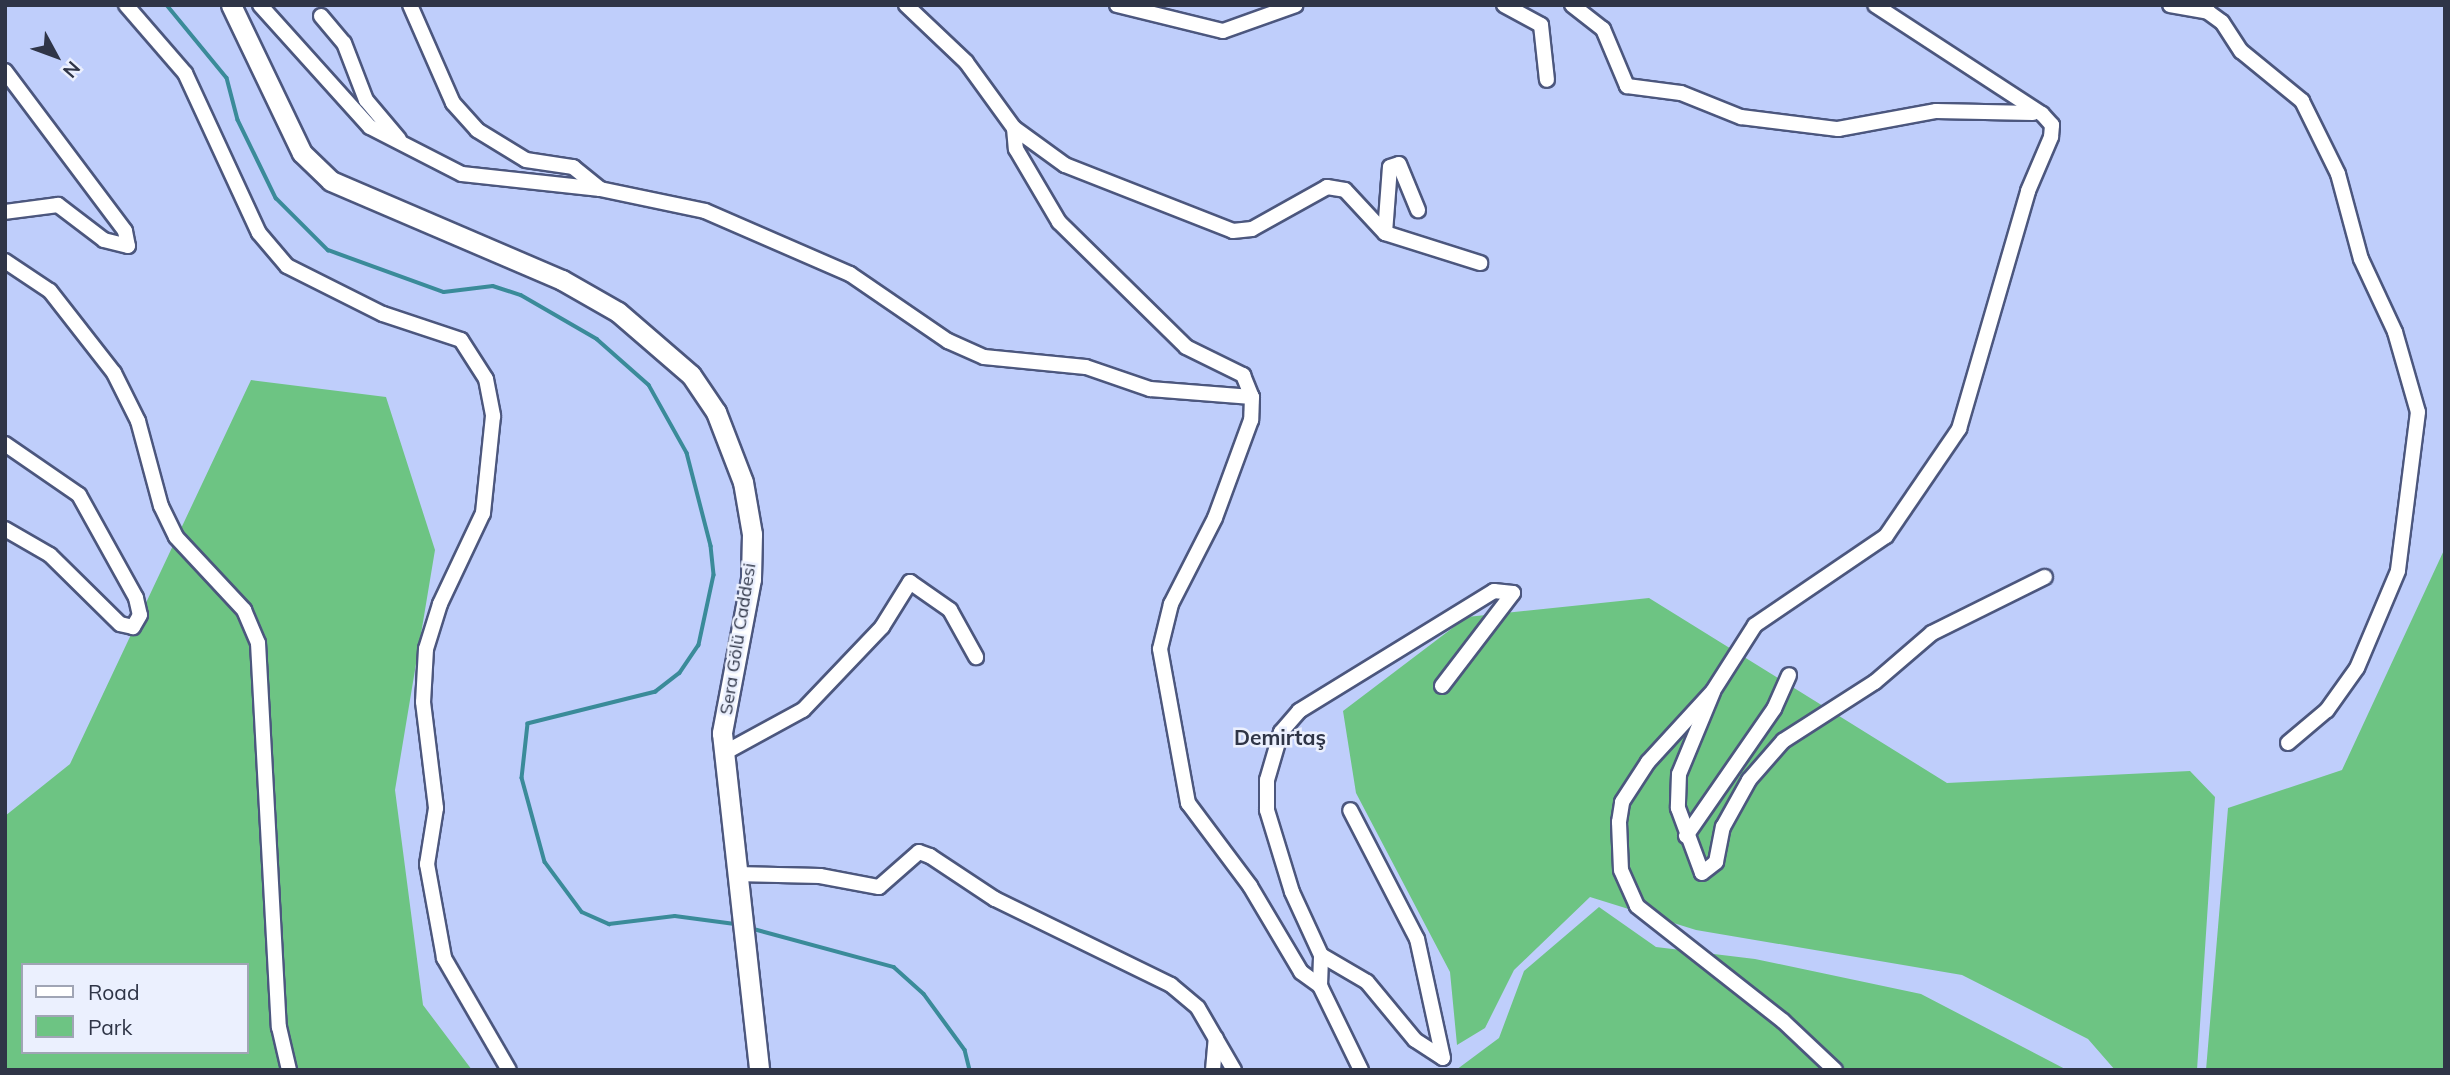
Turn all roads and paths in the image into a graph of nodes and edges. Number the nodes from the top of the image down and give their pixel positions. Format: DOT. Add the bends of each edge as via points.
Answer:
graph roads {
  1 [pos="127,5"];
  2 [pos="230,5"];
  3 [pos="260,5"];
  4 [pos="410,5"];
  5 [pos="906,5"];
  6 [pos="1117,5"];
  7 [pos="1296,5"];
  8 [pos="1504,5"];
  9 [pos="1572,5"];
  10 [pos="1875,5"];
  11 [pos="2170,5"];
  12 [pos="321,16"];
  13 [pos="5,71"];
  14 [pos="1547,80"];
  15 [pos="2042,114"];
  16 [pos="1014,128"];
  17 [pos="409,151"];
  18 [pos="600,188"];
  19 [pos="1418,210"];
  20 [pos="5,212"];
  21 [pos="1385,233"];
  22 [pos="5,261"];
  23 [pos="1480,263"];
  24 [pos="1252,397"];
  25 [pos="5,444"];
  26 [pos="5,529"];
  27 [pos="2045,577"];
  28 [pos="976,657"];
  29 [pos="1789,675"];
  30 [pos="1442,686"];
  31 [pos="1713,691"];
  32 [pos="2288,743"];
  33 [pos="724,753"];
  34 [pos="1350,810"];
  35 [pos="1686,836"];
  36 [pos="736,874"];
  37 [pos="1321,955"];
  38 [pos="1320,986"];
  39 [pos="1216,1033"];
  40 [pos="1821,1055"];
  41 [pos="289,1070"];
  42 [pos="509,1070"];
  43 [pos="759,1070"];
  44 [pos="1213,1070"];
  45 [pos="1234,1070"];
  46 [pos="1361,1070"];
  47 [pos="1835,1070"];
  48 [pos="1842,1070"];
  1 -- 42 [label="street" via="185,73 260,233 287,266 372,309 461,340 486,379 493,416 483,513 440,604 426,649 423,702 436,808 427,864 444,958"];
  2 -- 33 [label="main road, Sera Gölü Caddesi" via="302,153 331,181 562,280 618,312 691,375 716,412 743,482 752,534"];
  3 -- 17 [label="street" via="304,48 342,103"];
  4 -- 18 [label="street" via="453,103 477,130 526,160 573,166"];
  5 -- 16 [label="street" via="966,62"];
  6 -- 7 [label="street" via="1223,31"];
  8 -- 14 [label="street" via="1541,24"];
  9 -- 15 [label="street" via="1603,29 1628,86 1681,93 1741,117 1838,129 1936,111"];
  10 -- 15 [label="street"];
  11 -- 32 [label="street" via="2208,12 2222,22 2241,51 2302,101 2338,174 2361,259 2395,332 2418,412 2398,571 2338,697"];
  12 -- 17 [label="street" via="344,43 366,100"];
  13 -- 20 [label="street" via="125,231 128,246 104,240 58,205"];
  15 -- 31 [label="street" via="2052,125 2050,137 2028,191 1959,429 1886,536 1755,625"];
  16 -- 21 [label="street" via="1065,165 1233,231 1252,229 1327,187 1345,190"];
  16 -- 24 [label="street" via="1016,149 1059,222 1186,347 1243,374"];
  17 -- 18 [label="street" via="462,174"];
  18 -- 24 [label="street" via="717,216 850,274 948,341 984,356 1086,367 1150,389"];
  19 -- 21 [label="street" via="1399,164 1390,167"];
  21 -- 23 [label="street"];
  22 -- 41 [label="street" via="50,291 114,373 138,421 161,506 176,537 244,610 258,643 279,1027"];
  24 -- 38 [label="street" via="1251,420 1214,518 1171,604 1160,649 1188,803 1250,887 1301,972"];
  25 -- 26 [label="street" via="79,495 136,598 140,615 133,626 120,624 58,562"];
  27 -- 35 [label="street" via="1932,633 1875,682 1783,741 1749,780 1723,827 1716,862 1702,873"];
  28 -- 33 [label="street" via="950,610 910,582 882,627 803,709"];
  29 -- 35 [label="street" via="1769,716"];
  30 -- 37 [label="street" via="1513,593 1494,591 1390,649 1299,711 1281,732 1266,780 1267,810 1292,892"];
  31 -- 35 [label="street" via="1679,774"];
  31 -- 40 [label="street" via="1648,762 1622,802 1621,870 1637,906"];
  33 -- 36 [label="main road, Sera Gölü Caddesi"];
  34 -- 37 [label="street" via="1417,939 1443,1058 1415,1040 1367,982"];
  36 -- 39 [label="street" via="820,876 879,887 919,852 995,899 1171,985"];
  36 -- 43 [label="main road, Sera Gölü Caddesi" via="751,971"];
  37 -- 38 [label="street"];
  38 -- 46 [label="street"];
  39 -- 44 [label="street"];
  39 -- 45 [label="street"];
  40 -- 47 [label="street"];
  40 -- 48 [label="street"];
}
